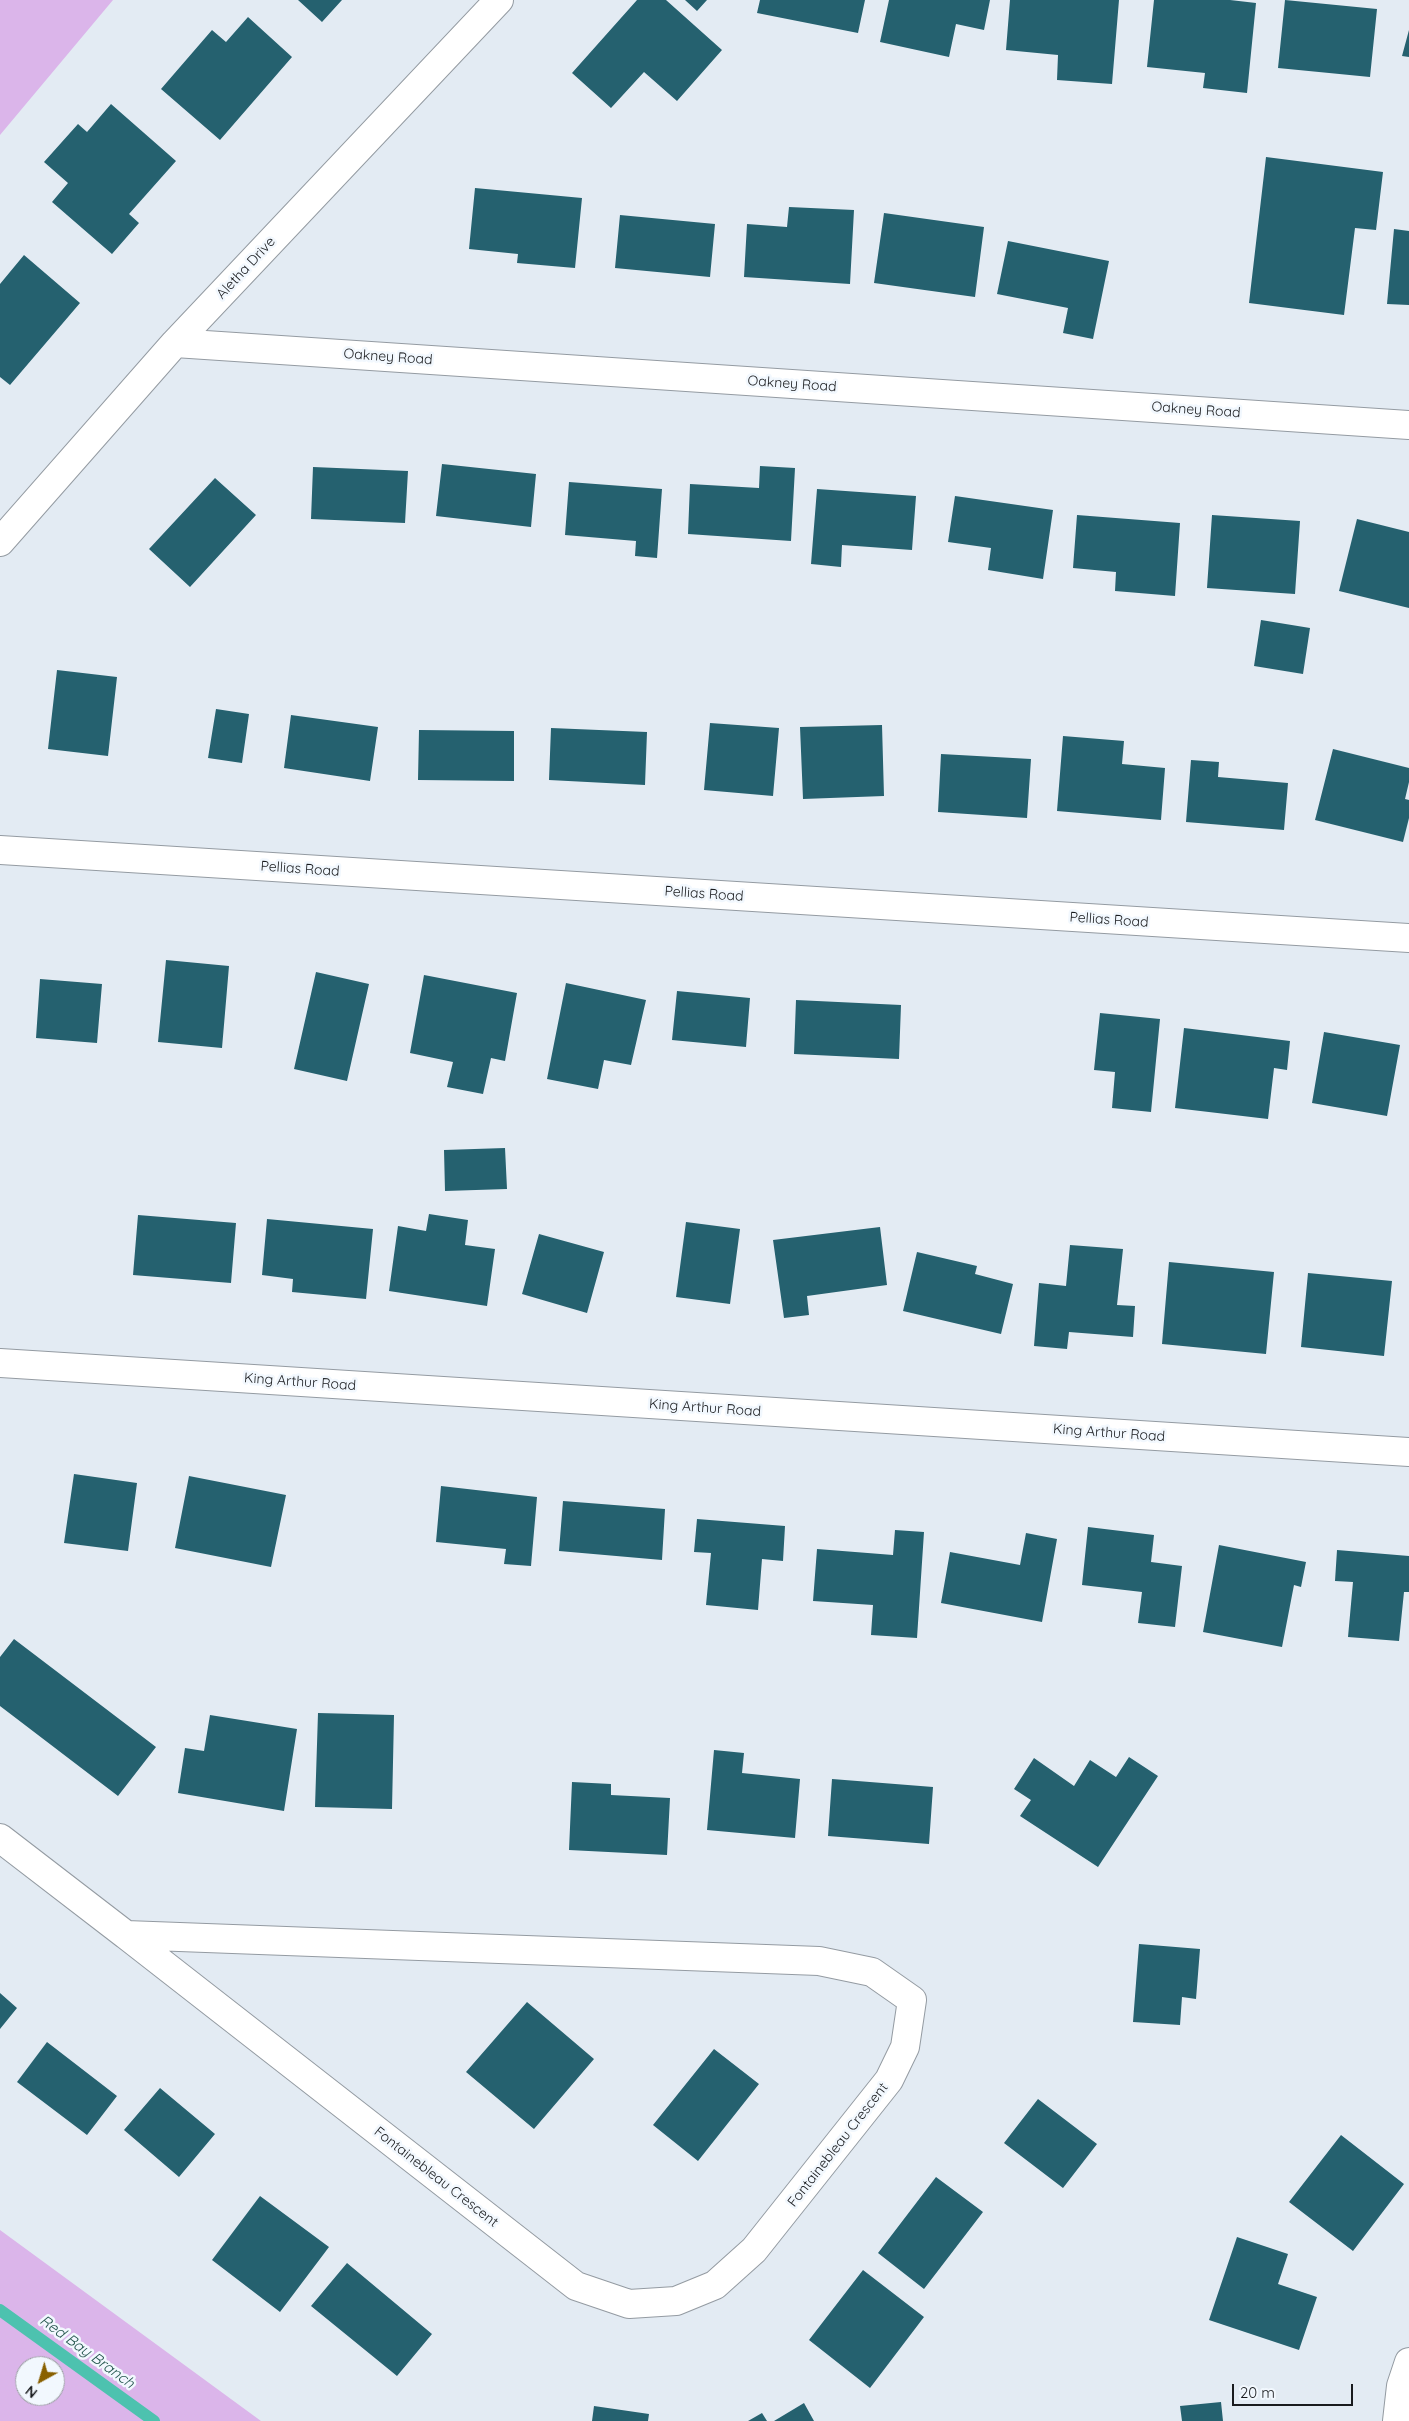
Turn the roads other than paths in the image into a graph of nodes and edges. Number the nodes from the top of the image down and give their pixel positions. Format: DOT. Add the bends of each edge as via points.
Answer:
graph roads {
  1 [pos="499,0"];
  2 [pos="175,343"];
  3 [pos="1409,424"];
  4 [pos="0,542"];
  5 [pos="0,850"];
  6 [pos="1409,938"];
  7 [pos="0,1363"];
  8 [pos="1409,1452"];
  9 [pos="0,1838"];
  10 [pos="126,1935"];
  11 [pos="1409,2362"];
  12 [pos="1397,2421"];
  1 -- 2 [label="street, Aletha Drive"];
  2 -- 3 [label="street, Oakney Road"];
  2 -- 4 [label="street, Aletha Drive"];
  5 -- 6 [label="street, Pellias Road"];
  7 -- 8 [label="street, King Arthur Road"];
  9 -- 10 [label="street, Fontainebleau Crescent"];
  10 -- 10 [label="street, Fontainebleau Crescent" via="576,2286 629,2304 676,2301 714,2285 754,2250 889,2080 905,2047 912,2000 872,1972 819,1961"];
  11 -- 12 [label="street" via="1401,2386"];
}
